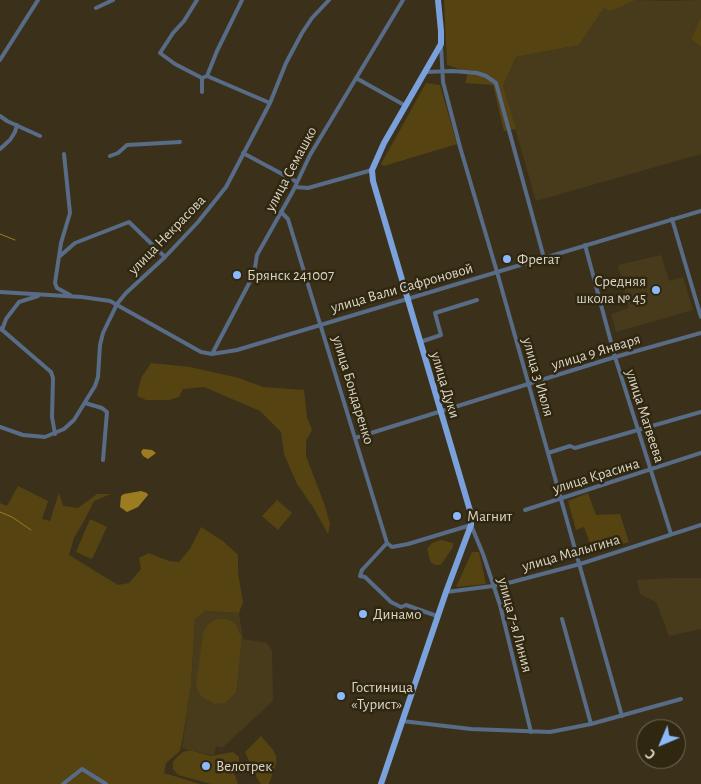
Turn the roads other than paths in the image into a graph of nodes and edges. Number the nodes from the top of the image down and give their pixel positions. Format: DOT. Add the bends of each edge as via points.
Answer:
graph roads {
  1 [pos="38,0"];
  2 [pos="113,0"];
  3 [pos="197,0"];
  4 [pos="242,0"];
  5 [pos="329,0"];
  6 [pos="403,0"];
  7 [pos="438,0"];
  8 [pos="96,8"];
  9 [pos="441,44"];
  10 [pos="0,60"];
  11 [pos="442,71"];
  12 [pos="425,72"];
  13 [pos="207,76"];
  14 [pos="202,78"];
  15 [pos="356,78"];
  16 [pos="202,92"];
  17 [pos="270,103"];
  18 [pos="406,106"];
  19 [pos="0,116"];
  20 [pos="17,125"];
  21 [pos="40,136"];
  22 [pos="180,142"];
  23 [pos="0,149"];
  24 [pos="243,153"];
  25 [pos="64,154"];
  26 [pos="110,156"];
  27 [pos="372,170"];
  28 [pos="296,184"];
  29 [pos="701,211"];
  30 [pos="281,212"];
  31 [pos="672,219"];
  32 [pos="585,245"];
  33 [pos="60,256"];
  34 [pos="165,257"];
  35 [pos="544,258"];
  36 [pos="497,272"];
  37 [pos="0,292"];
  38 [pos="41,296"];
  39 [pos="72,296"];
  40 [pos="407,299"];
  41 [pos="477,300"];
  42 [pos="117,304"];
  43 [pos="701,317"];
  44 [pos="321,324"];
  45 [pos="1,329"];
  46 [pos="701,332"];
  47 [pos="420,342"];
  48 [pos="212,354"];
  49 [pos="615,357"];
  50 [pos="528,385"];
  51 [pos="85,403"];
  52 [pos="440,411"];
  53 [pos="701,412"];
  54 [pos="0,427"];
  55 [pos="637,430"];
  56 [pos="55,434"];
  57 [pos="356,438"];
  58 [pos="548,453"];
  59 [pos="701,453"];
  60 [pos="103,460"];
  61 [pos="651,470"];
  62 [pos="561,498"];
  63 [pos="525,510"];
  64 [pos="471,525"];
  65 [pos="701,525"];
  66 [pos="672,534"];
  67 [pos="387,543"];
  68 [pos="580,564"];
  69 [pos="493,586"];
  70 [pos="446,592"];
  71 [pos="438,616"];
  72 [pos="562,619"];
  73 [pos="681,699"];
  74 [pos="622,716"];
  75 [pos="402,721"];
  76 [pos="591,724"];
  77 [pos="531,732"];
  78 [pos="63,784"];
  79 [pos="106,784"];
  80 [pos="380,784"];
  1 -- 10 [label="street"];
  2 -- 8 [label="street"];
  3 -- 14 [label="street" via="160,53"];
  4 -- 13 [label="street"];
  5 -- 17 [label="street, улица Некрасова" via="302,33"];
  6 -- 15 [label="street, улица Семашко"];
  7 -- 9 [label="main road"];
  9 -- 11 [label="street, улица 3 Июля"];
  9 -- 12 [label="main road"];
  11 -- 12 [label="street"];
  11 -- 35 [label="street" via="482,74 499,87"];
  11 -- 36 [label="street, улица 3 Июля"];
  12 -- 18 [label="main road"];
  13 -- 14 [label="street"];
  13 -- 17 [label="street"];
  14 -- 16 [label="street"];
  15 -- 18 [label="street"];
  15 -- 28 [label="street, улица Семашко"];
  17 -- 24 [label="street, улица Некрасова"];
  18 -- 27 [label="main road"];
  19 -- 20 [label="street"];
  20 -- 21 [label="street"];
  20 -- 23 [label="street" via="10,140"];
  22 -- 26 [label="street" via="127,145"];
  24 -- 28 [label="street"];
  24 -- 34 [label="street, улица Некрасова" via="221,193"];
  25 -- 33 [label="street" via="70,213"];
  27 -- 28 [label="street" via="308,188"];
  27 -- 40 [label="main road, улица Дуки"];
  28 -- 30 [label="street, улица Семашко"];
  29 -- 31 [label="street, улица Вали Сафроновой"];
  30 -- 44 [label="street, улица Бондаренко" via="288,219"];
  30 -- 48 [label="street, улица Семашко" via="257,254 254,274"];
  31 -- 32 [label="street, улица Вали Сафроновой"];
  31 -- 43 [label="street"];
  32 -- 35 [label="street, улица Вали Сафроновой"];
  32 -- 49 [label="street, улица Матвеева"];
  33 -- 34 [label="street" via="76,243 130,222"];
  33 -- 39 [label="street" via="55,286"];
  34 -- 42 [label="street, улица Некрасова"];
  35 -- 36 [label="street, улица Вали Сафроновой"];
  36 -- 40 [label="street, улица Вали Сафроновой"];
  36 -- 50 [label="street, улица 3 Июля"];
  37 -- 38 [label="street"];
  38 -- 39 [label="street, улица Вали Сафроновой"];
  38 -- 45 [label="street" via="19,302"];
  39 -- 42 [label="street, улица Вали Сафроновой"];
  40 -- 44 [label="street, улица Вали Сафроновой"];
  40 -- 47 [label="main road, улица Дуки"];
  41 -- 47 [label="street" via="435,313 441,335"];
  42 -- 48 [label="street, улица Вали Сафроновой" via="176,339"];
  42 -- 51 [label="street, улица Некрасова" via="103,333 98,377"];
  44 -- 48 [label="street, улица Вали Сафроновой" via="237,350"];
  44 -- 57 [label="street, улица Бондаренко"];
  45 -- 56 [label="street" via="51,372"];
  46 -- 49 [label="street, улица 9 Января"];
  47 -- 52 [label="main road, улица Дуки"];
  49 -- 50 [label="street, улица 9 Января"];
  49 -- 55 [label="street, улица Матвеева"];
  50 -- 52 [label="street, улица 9 Января"];
  50 -- 58 [label="street, улица 3 Июля"];
  51 -- 56 [label="street, улица Некрасова" via="71,423"];
  51 -- 60 [label="street" via="107,412"];
  52 -- 57 [label="street, улица 9 Января"];
  52 -- 64 [label="main road, улица Дуки" via="471,514"];
  53 -- 55 [label="street"];
  54 -- 56 [label="street" via="36,437"];
  55 -- 58 [label="street"];
  55 -- 61 [label="street, улица Матвеева"];
  57 -- 67 [label="street, улица Бондаренко"];
  58 -- 62 [label="street, улица 3 Июля"];
  59 -- 61 [label="street, улица Красина"];
  61 -- 62 [label="street, улица Красина"];
  61 -- 66 [label="street, улица Матвеева"];
  62 -- 63 [label="street, улица Красина"];
  62 -- 68 [label="street, улица 3 Июля"];
  64 -- 67 [label="street" via="408,544 392,546"];
  64 -- 69 [label="street, улица 7-я Линия"];
  64 -- 70 [label="main road, улица Дуки"];
  65 -- 66 [label="street, улица Малыгина"];
  66 -- 68 [label="street, улица Малыгина"];
  67 -- 71 [label="street" via="360,576 391,602"];
  68 -- 69 [label="street, улица Малыгина"];
  68 -- 74 [label="street, улица 3 Июля"];
  69 -- 70 [label="street, улица Малыгина"];
  69 -- 77 [label="street, улица 7-я Линия"];
  70 -- 71 [label="main road, улица Дуки"];
  71 -- 75 [label="main road, улица Дуки"];
  72 -- 76 [label="street"];
  73 -- 74 [label="street"];
  74 -- 76 [label="street"];
  75 -- 77 [label="street"];
  75 -- 80 [label="main road, улица Дуки"];
  76 -- 77 [label="street"];
  78 -- 79 [label="street" via="82,769"];
}
